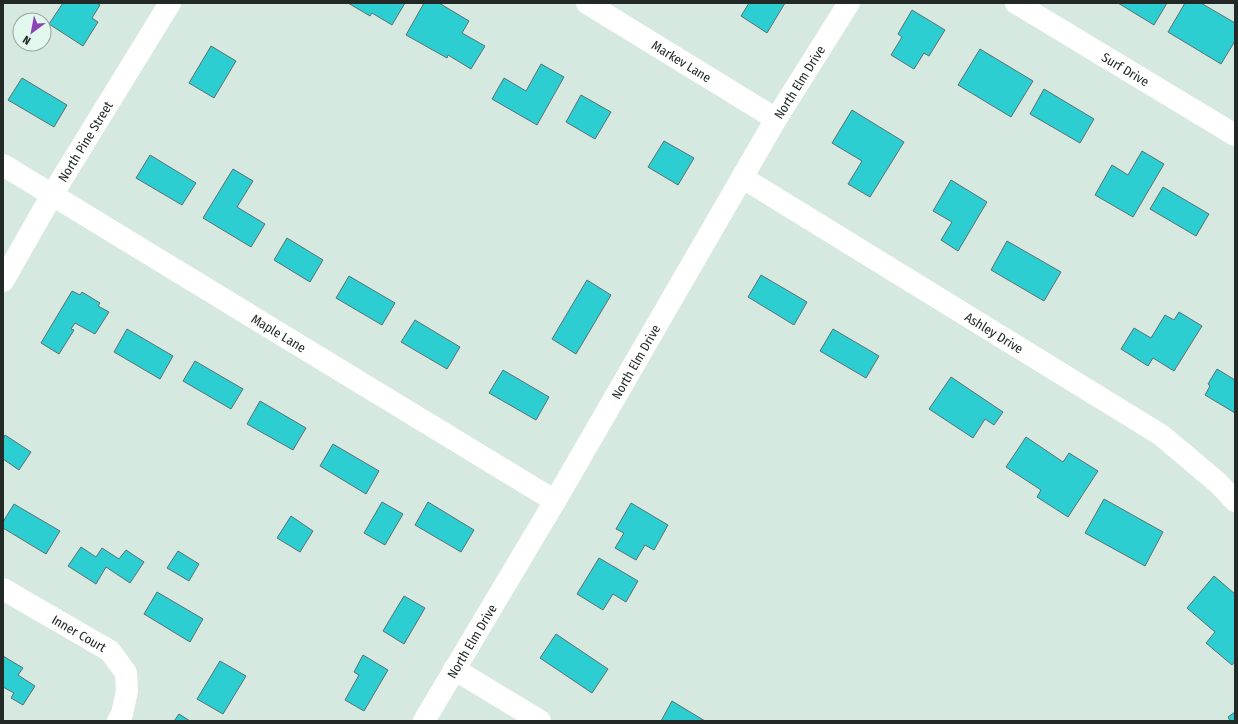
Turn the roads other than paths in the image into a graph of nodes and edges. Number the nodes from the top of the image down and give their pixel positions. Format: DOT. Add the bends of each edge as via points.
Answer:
graph roads {
  1 [pos="170,3"];
  2 [pos="587,3"];
  3 [pos="849,3"];
  4 [pos="1016,3"];
  5 [pos="776,119"];
  6 [pos="1235,135"];
  7 [pos="3,165"];
  8 [pos="743,178"];
  9 [pos="52,195"];
  10 [pos="3,281"];
  11 [pos="555,501"];
  12 [pos="1235,501"];
  13 [pos="3,589"];
  14 [pos="454,669"];
  15 [pos="118,721"];
  16 [pos="424,721"];
  17 [pos="540,721"];
  1 -- 9 [label="street, North Pine Street"];
  2 -- 5 [label="street, Markev Lane"];
  3 -- 5 [label="street, North Elm Drive"];
  4 -- 6 [label="street, Surf Drive"];
  5 -- 8 [label="street, North Elm Drive"];
  7 -- 9 [label="street, Maple Lane"];
  8 -- 11 [label="street, North Elm Drive"];
  8 -- 12 [label="street, Ashley Drive" via="1161,435 1218,483"];
  9 -- 10 [label="street, North Pine Street"];
  9 -- 11 [label="street, Maple Lane"];
  11 -- 14 [label="street, North Elm Drive"];
  13 -- 15 [label="street, Inner Court" via="110,651 126,673 127,691"];
  14 -- 16 [label="street, North Elm Drive"];
  14 -- 17 [label="street"];
}
